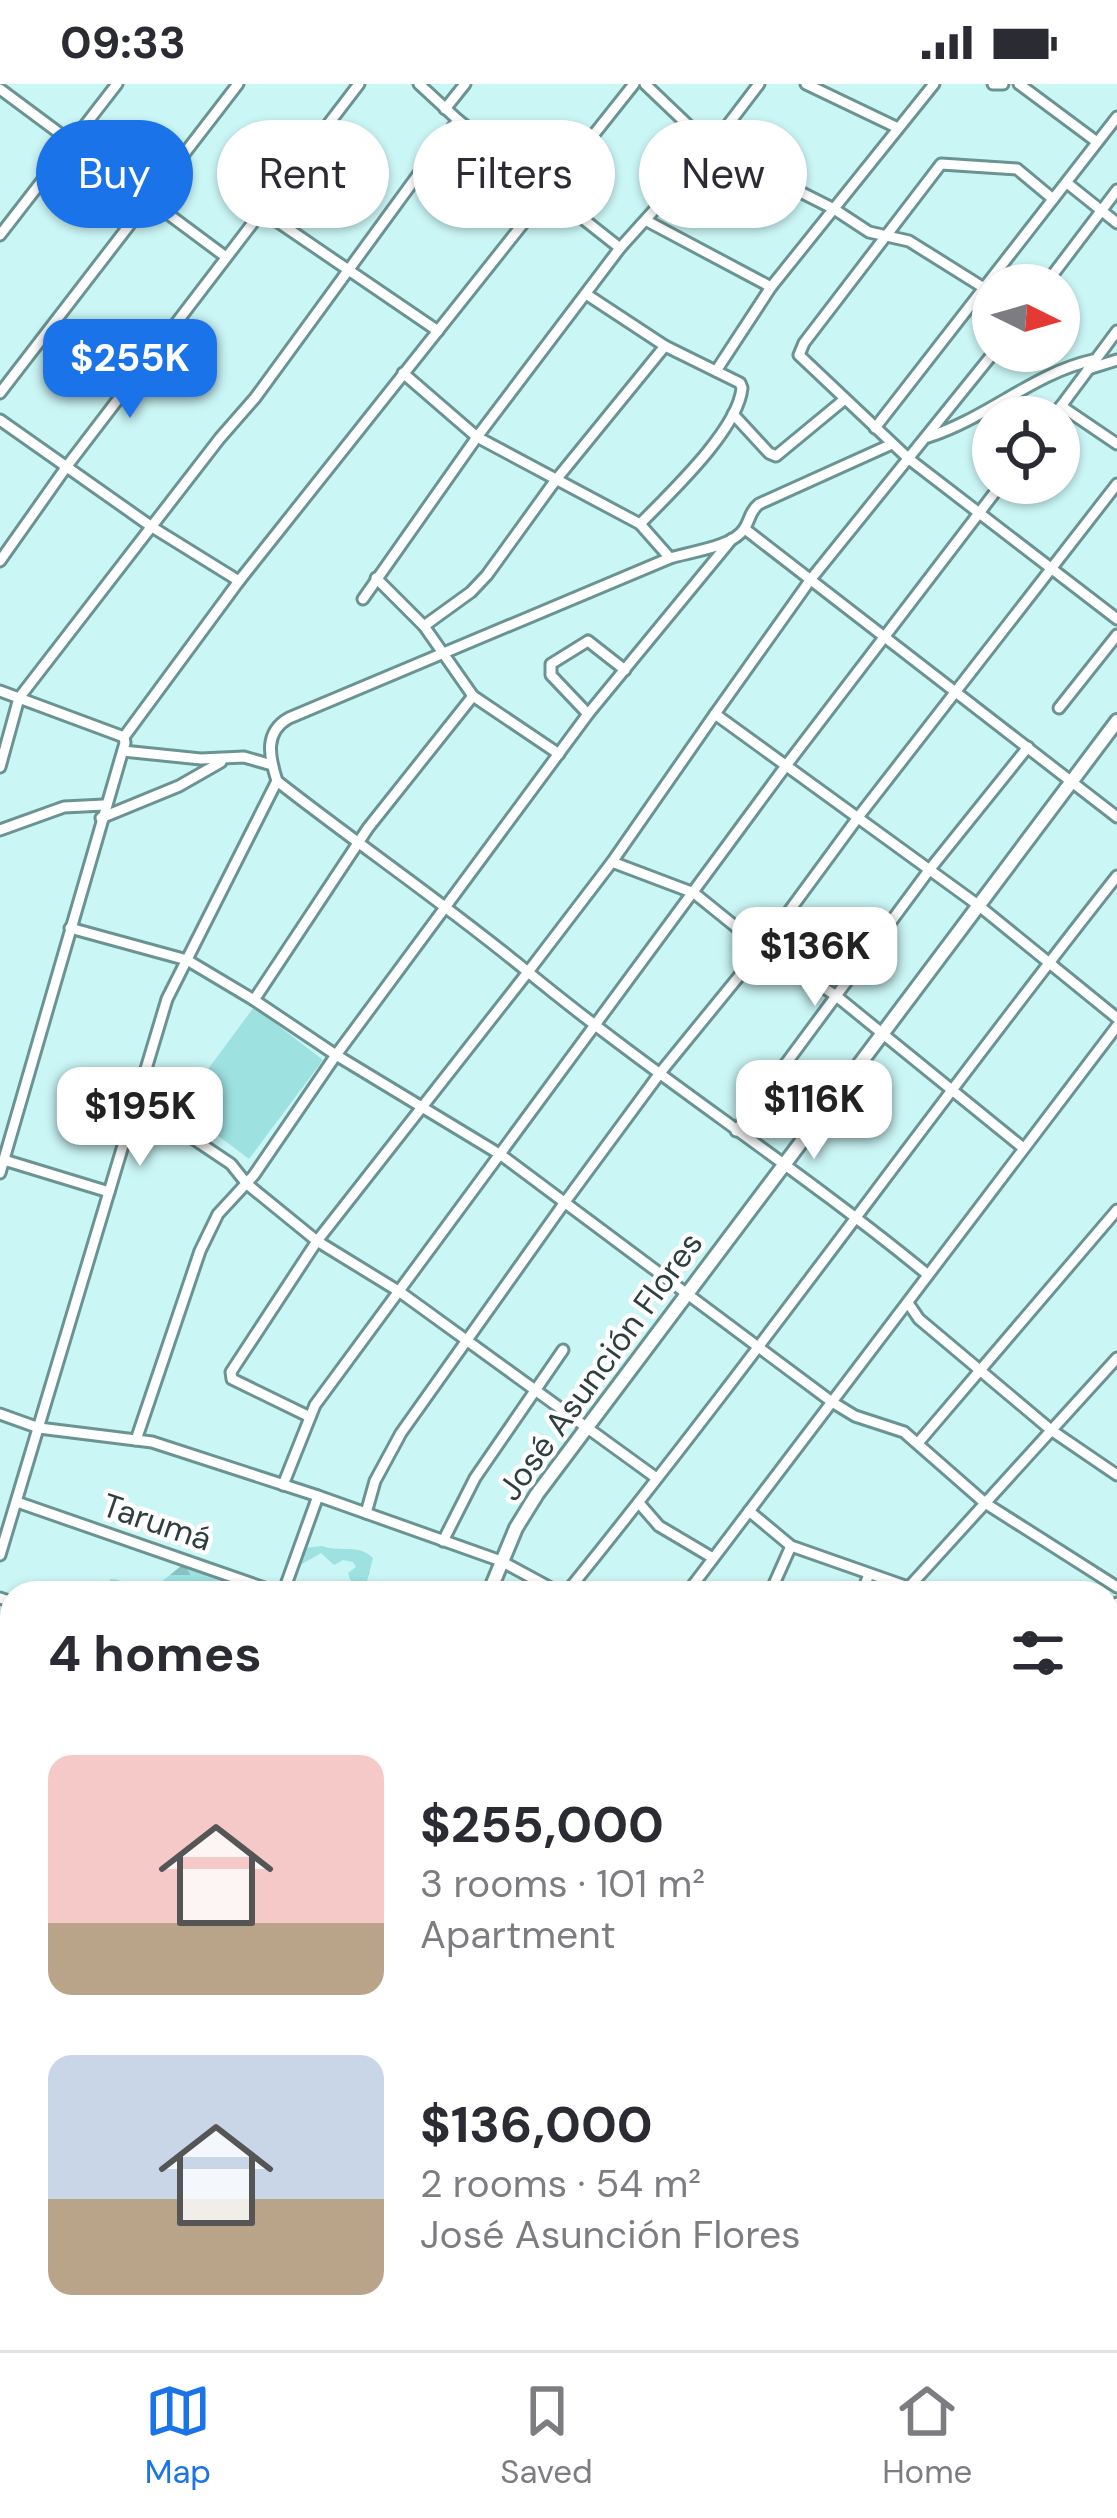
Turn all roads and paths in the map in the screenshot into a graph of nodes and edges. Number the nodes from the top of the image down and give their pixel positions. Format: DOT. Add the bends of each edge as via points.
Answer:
graph roads {
  1 [pos="117,84"];
  2 [pos="238,84"];
  3 [pos="359,84"];
  4 [pos="419,84"];
  5 [pos="465,84"];
  6 [pos="634,84"];
  7 [pos="645,84"];
  8 [pos="759,84"];
  9 [pos="806,84"];
  10 [pos="934,84"];
  11 [pos="993,84"];
  12 [pos="1003,84"];
  13 [pos="1019,84"];
  14 [pos="0,89"];
  15 [pos="445,109"];
  16 [pos="1117,117"];
  17 [pos="45,120"];
  18 [pos="89,120"];
  19 [pos="332,120"];
  20 [pos="458,120"];
  21 [pos="604,120"];
  22 [pos="683,120"];
  23 [pos="732,120"];
  24 [pos="898,128"];
  25 [pos="1097,142"];
  26 [pos="193,145"];
  27 [pos="413,180"];
  28 [pos="1067,183"];
  29 [pos="36,189"];
  30 [pos="1117,190"];
  31 [pos="807,195"];
  32 [pos="1053,199"];
  33 [pos="834,209"];
  34 [pos="1101,211"];
  35 [pos="1117,223"];
  36 [pos="130,228"];
  37 [pos="188,228"];
  38 [pos="249,228"];
  39 [pos="287,228"];
  40 [pos="517,228"];
  41 [pos="596,228"];
  42 [pos="640,228"];
  43 [pos="660,228"];
  44 [pos="0,235"];
  45 [pos="888,236"];
  46 [pos="620,248"];
  47 [pos="226,257"];
  48 [pos="1003,264"];
  49 [pos="1061,264"];
  50 [pos="347,268"];
  51 [pos="972,280"];
  52 [pos="771,286"];
  53 [pos="586,294"];
  54 [pos="972,303"];
  55 [pos="438,331"];
  56 [pos="1117,331"];
  57 [pos="665,346"];
  58 [pos="1117,360"];
  59 [pos="1090,365"];
  60 [pos="716,371"];
  61 [pos="979,372"];
  62 [pos="403,373"];
  63 [pos="0,393"];
  64 [pos="1068,396"];
  65 [pos="845,399"];
  66 [pos="733,414"];
  67 [pos="1080,419"];
  68 [pos="0,420"];
  69 [pos="875,428"];
  70 [pos="477,437"];
  71 [pos="928,437"];
  72 [pos="892,444"];
  73 [pos="1117,444"];
  74 [pos="909,459"];
  75 [pos="67,466"];
  76 [pos="555,481"];
  77 [pos="1117,484"];
  78 [pos="986,504"];
  79 [pos="977,515"];
  80 [pos="640,524"];
  81 [pos="152,527"];
  82 [pos="745,529"];
  83 [pos="732,539"];
  84 [pos="670,558"];
  85 [pos="0,560"];
  86 [pos="1053,571"];
  87 [pos="376,578"];
  88 [pos="811,579"];
  89 [pos="239,581"];
  90 [pos="363,599"];
  91 [pos="1117,620"];
  92 [pos="424,626"];
  93 [pos="1117,635"];
  94 [pos="887,637"];
  95 [pos="443,652"];
  96 [pos="625,670"];
  97 [pos="958,690"];
  98 [pos="0,691"];
  99 [pos="472,696"];
  100 [pos="19,698"];
  101 [pos="1060,708"];
  102 [pos="588,714"];
  103 [pos="715,714"];
  104 [pos="1117,721"];
  105 [pos="124,737"];
  106 [pos="1028,748"];
  107 [pos="123,751"];
  108 [pos="559,754"];
  109 [pos="227,758"];
  110 [pos="272,765"];
  111 [pos="0,767"];
  112 [pos="784,767"];
  113 [pos="277,782"];
  114 [pos="1072,782"];
  115 [pos="104,806"];
  116 [pos="859,816"];
  117 [pos="1117,817"];
  118 [pos="101,818"];
  119 [pos="0,830"];
  120 [pos="357,844"];
  121 [pos="612,862"];
  122 [pos="930,869"];
  123 [pos="1117,876"];
  124 [pos="694,893"];
  125 [pos="447,905"];
  126 [pos="978,905"];
  127 [pos="70,928"];
  128 [pos="762,948"];
  129 [pos="188,960"];
  130 [pos="1049,962"];
  131 [pos="528,973"];
  132 [pos="835,994"];
  133 [pos="254,1000"];
  134 [pos="1117,1022"];
  135 [pos="594,1026"];
  136 [pos="879,1034"];
  137 [pos="336,1055"];
  138 [pos="660,1073"];
  139 [pos="951,1088"];
  140 [pos="423,1108"];
  141 [pos="129,1124"];
  142 [pos="736,1131"];
  143 [pos="1022,1147"];
  144 [pos="501,1155"];
  145 [pos="4,1160"];
  146 [pos="782,1165"];
  147 [pos="0,1173"];
  148 [pos="247,1184"];
  149 [pos="109,1192"];
  150 [pos="565,1202"];
  151 [pos="1117,1210"];
  152 [pos="858,1217"];
  153 [pos="316,1241"];
  154 [pos="927,1274"];
  155 [pos="686,1291"];
  156 [pos="400,1292"];
  157 [pos="908,1304"];
  158 [pos="467,1340"];
  159 [pos="758,1346"];
  160 [pos="563,1350"];
  161 [pos="1117,1358"];
  162 [pos="981,1367"];
  163 [pos="535,1389"];
  164 [pos="832,1402"];
  165 [pos="0,1414"];
  166 [pos="310,1417"];
  167 [pos="587,1427"];
  168 [pos="39,1428"];
  169 [pos="1051,1430"];
  170 [pos="136,1440"];
  171 [pos="918,1443"];
  172 [pos="1117,1475"];
  173 [pos="655,1477"];
  174 [pos="283,1485"];
  175 [pos="318,1496"];
  176 [pos="17,1502"];
  177 [pos="639,1503"];
  178 [pos="986,1503"];
  179 [pos="748,1511"];
  180 [pos="366,1514"];
  181 [pos="443,1541"];
  182 [pos="791,1546"];
  183 [pos="0,1555"];
  184 [pos="713,1558"];
  185 [pos="501,1562"];
  186 [pos="869,1574"];
  187 [pos="246,1581"];
  188 [pos="286,1581"];
  189 [pos="494,1581"];
  190 [pos="539,1581"];
  191 [pos="573,1581"];
  192 [pos="696,1581"];
  193 [pos="775,1581"];
  194 [pos="866,1581"];
  195 [pos="891,1581"];
  196 [pos="914,1581"];
  197 [pos="1108,1581"];
  1 -- 18 [label="street"];
  2 -- 26 [label="street"];
  3 -- 19 [label="street"];
  4 -- 15 [label="street"];
  5 -- 15 [label="street"];
  6 -- 21 [label="street"];
  7 -- 22 [label="street"];
  8 -- 23 [label="street"];
  9 -- 24 [label="street"];
  10 -- 24 [label="street"];
  11 -- 12 [label="street"];
  13 -- 25 [label="street"];
  14 -- 17 [label="street"];
  15 -- 20 [label="street"];
  16 -- 25 [label="street"];
  24 -- 33 [label="street"];
  25 -- 28 [label="street"];
  27 -- 50 [label="street"];
  28 -- 32 [label="street"];
  28 -- 34 [label="street"];
  29 -- 44 [label="street"];
  30 -- 34 [label="street"];
  31 -- 33 [label="street"];
  32 -- 45 [label="street" via="1017,169 941,164"];
  32 -- 48 [label="street"];
  33 -- 45 [label="street"];
  33 -- 52 [label="street"];
  34 -- 35 [label="street"];
  34 -- 49 [label="street"];
  36 -- 63 [label="street"];
  37 -- 47 [label="street"];
  38 -- 47 [label="street"];
  39 -- 50 [label="street"];
  40 -- 55 [label="street"];
  41 -- 46 [label="street"];
  42 -- 46 [label="street"];
  43 -- 52 [label="street"];
  45 -- 51 [label="street"];
  45 -- 65 [label="street" via="800,351"];
  46 -- 53 [label="street"];
  47 -- 75 [label="street"];
  50 -- 55 [label="street"];
  50 -- 81 [label="street"];
  52 -- 60 [label="street"];
  53 -- 57 [label="street"];
  53 -- 70 [label="street"];
  54 -- 69 [label="street"];
  55 -- 62 [label="street"];
  56 -- 59 [label="street"];
  57 -- 60 [label="street"];
  57 -- 76 [label="street"];
  58 -- 59 [label="street"];
  59 -- 64 [label="street"];
  59 -- 71 [label="street" via="1073,365"];
  60 -- 66 [label="street" via="742,388"];
  61 -- 71 [label="street"];
  62 -- 70 [label="street"];
  62 -- 89 [label="street"];
  65 -- 66 [label="street" via="776,456"];
  65 -- 69 [label="street"];
  66 -- 80 [label="street"];
  67 -- 73 [label="street"];
  68 -- 75 [label="street"];
  69 -- 72 [label="street"];
  70 -- 76 [label="street"];
  70 -- 87 [label="street"];
  71 -- 74 [label="street"];
  72 -- 74 [label="street"];
  72 -- 82 [label="street" via="752,508"];
  74 -- 79 [label="street"];
  74 -- 88 [label="street"];
  75 -- 81 [label="street"];
  75 -- 85 [label="street"];
  76 -- 80 [label="street"];
  76 -- 92 [label="street" via="471,592"];
  77 -- 86 [label="street"];
  78 -- 79 [label="street"];
  79 -- 86 [label="street"];
  79 -- 94 [label="street"];
  80 -- 84 [label="street"];
  81 -- 89 [label="street"];
  81 -- 100 [label="street"];
  82 -- 83 [label="street"];
  82 -- 88 [label="street"];
  83 -- 84 [label="street"];
  83 -- 96 [label="street"];
  84 -- 95 [label="street"];
  86 -- 91 [label="street"];
  86 -- 97 [label="street"];
  87 -- 90 [label="street"];
  87 -- 92 [label="street"];
  88 -- 94 [label="street"];
  88 -- 103 [label="street"];
  89 -- 105 [label="street"];
  92 -- 95 [label="street"];
  93 -- 101 [label="street"];
  94 -- 97 [label="street"];
  94 -- 112 [label="street"];
  95 -- 99 [label="street"];
  95 -- 110 [label="street" via="276,725"];
  96 -- 102 [label="street"];
  96 -- 102 [label="street" via="588,641 551,664 551,675"];
  97 -- 106 [label="street"];
  97 -- 116 [label="street"];
  98 -- 100 [label="street"];
  99 -- 108 [label="street"];
  99 -- 120 [label="street"];
  100 -- 105 [label="street"];
  100 -- 111 [label="street"];
  102 -- 108 [label="street"];
  103 -- 112 [label="street"];
  103 -- 121 [label="street"];
  104 -- 114 [label="street, José Asunción Flores"];
  105 -- 107 [label="street"];
  106 -- 114 [label="street"];
  106 -- 122 [label="street"];
  107 -- 109 [label="street"];
  107 -- 115 [label="street"];
  108 -- 125 [label="street"];
  109 -- 110 [label="street"];
  109 -- 118 [label="street"];
  110 -- 113 [label="street"];
  112 -- 116 [label="street"];
  112 -- 124 [label="street"];
  113 -- 120 [label="street"];
  113 -- 129 [label="street"];
  114 -- 117 [label="street"];
  114 -- 126 [label="street, José Asunción Flores"];
  115 -- 118 [label="street"];
  115 -- 119 [label="street" via="53,809"];
  116 -- 122 [label="street"];
  116 -- 128 [label="street"];
  118 -- 127 [label="street"];
  120 -- 125 [label="street"];
  120 -- 133 [label="street"];
  121 -- 124 [label="street"];
  121 -- 131 [label="street"];
  122 -- 126 [label="street"];
  122 -- 132 [label="street"];
  123 -- 130 [label="street"];
  124 -- 128 [label="street"];
  124 -- 135 [label="street"];
  125 -- 131 [label="street"];
  125 -- 137 [label="street"];
  126 -- 130 [label="street"];
  126 -- 136 [label="street, José Asunción Flores"];
  127 -- 129 [label="street"];
  127 -- 145 [label="street"];
  128 -- 132 [label="street"];
  128 -- 138 [label="street"];
  129 -- 133 [label="street"];
  129 -- 141 [label="street" via="167,999"];
  130 -- 134 [label="street"];
  130 -- 139 [label="street"];
  131 -- 135 [label="street"];
  131 -- 140 [label="street"];
  132 -- 136 [label="street"];
  132 -- 142 [label="street"];
  133 -- 137 [label="street"];
  134 -- 143 [label="street"];
  135 -- 138 [label="street"];
  135 -- 144 [label="street"];
  136 -- 139 [label="street"];
  136 -- 146 [label="street, José Asunción Flores"];
  137 -- 140 [label="street"];
  137 -- 148 [label="street"];
  138 -- 142 [label="street"];
  138 -- 150 [label="street"];
  139 -- 143 [label="street"];
  139 -- 152 [label="street"];
  140 -- 144 [label="street"];
  140 -- 153 [label="street"];
  141 -- 148 [label="street" via="167,1121"];
  141 -- 149 [label="street"];
  142 -- 146 [label="street"];
  143 -- 154 [label="street"];
  144 -- 150 [label="street"];
  144 -- 156 [label="street"];
  145 -- 147 [label="street"];
  145 -- 149 [label="street"];
  146 -- 152 [label="street"];
  146 -- 155 [label="street, José Asunción Flores"];
  148 -- 153 [label="street"];
  148 -- 170 [label="street" via="207,1232"];
  149 -- 168 [label="street"];
  150 -- 155 [label="street"];
  150 -- 158 [label="street"];
  151 -- 162 [label="street"];
  152 -- 154 [label="street"];
  152 -- 159 [label="street"];
  153 -- 156 [label="street"];
  153 -- 166 [label="street" via="231,1372"];
  154 -- 157 [label="street"];
  155 -- 159 [label="street"];
  155 -- 167 [label="street, José Asunción Flores"];
  156 -- 158 [label="street"];
  156 -- 166 [label="street"];
  157 -- 162 [label="street"];
  157 -- 164 [label="street"];
  158 -- 163 [label="street"];
  158 -- 180 [label="street" via="401,1433"];
  159 -- 164 [label="street"];
  159 -- 173 [label="street"];
  160 -- 163 [label="street"];
  161 -- 169 [label="street"];
  162 -- 169 [label="street"];
  162 -- 171 [label="street"];
  163 -- 167 [label="street"];
  163 -- 181 [label="street"];
  164 -- 171 [label="street"];
  164 -- 179 [label="street"];
  165 -- 168 [label="street"];
  166 -- 174 [label="street"];
  167 -- 173 [label="street"];
  167 -- 185 [label="street, José Asunción Flores" via="537,1494"];
  168 -- 170 [label="street"];
  168 -- 176 [label="street"];
  169 -- 172 [label="street"];
  169 -- 178 [label="street"];
  170 -- 174 [label="street"];
  171 -- 178 [label="street"];
  173 -- 177 [label="street"];
  174 -- 175 [label="street"];
  175 -- 180 [label="street"];
  175 -- 188 [label="street"];
  176 -- 183 [label="street"];
  176 -- 187 [label="street, Tarumá"];
  177 -- 184 [label="street" via="659,1526"];
  177 -- 191 [label="street"];
  178 -- 196 [label="street"];
  178 -- 197 [label="street"];
  179 -- 182 [label="street"];
  179 -- 184 [label="street"];
  180 -- 181 [label="street"];
  181 -- 185 [label="street"];
  182 -- 186 [label="street"];
  182 -- 193 [label="street"];
  184 -- 192 [label="street"];
  185 -- 189 [label="street, José Asunción Flores"];
  185 -- 190 [label="street"];
  186 -- 194 [label="street"];
  186 -- 195 [label="street"];
}
